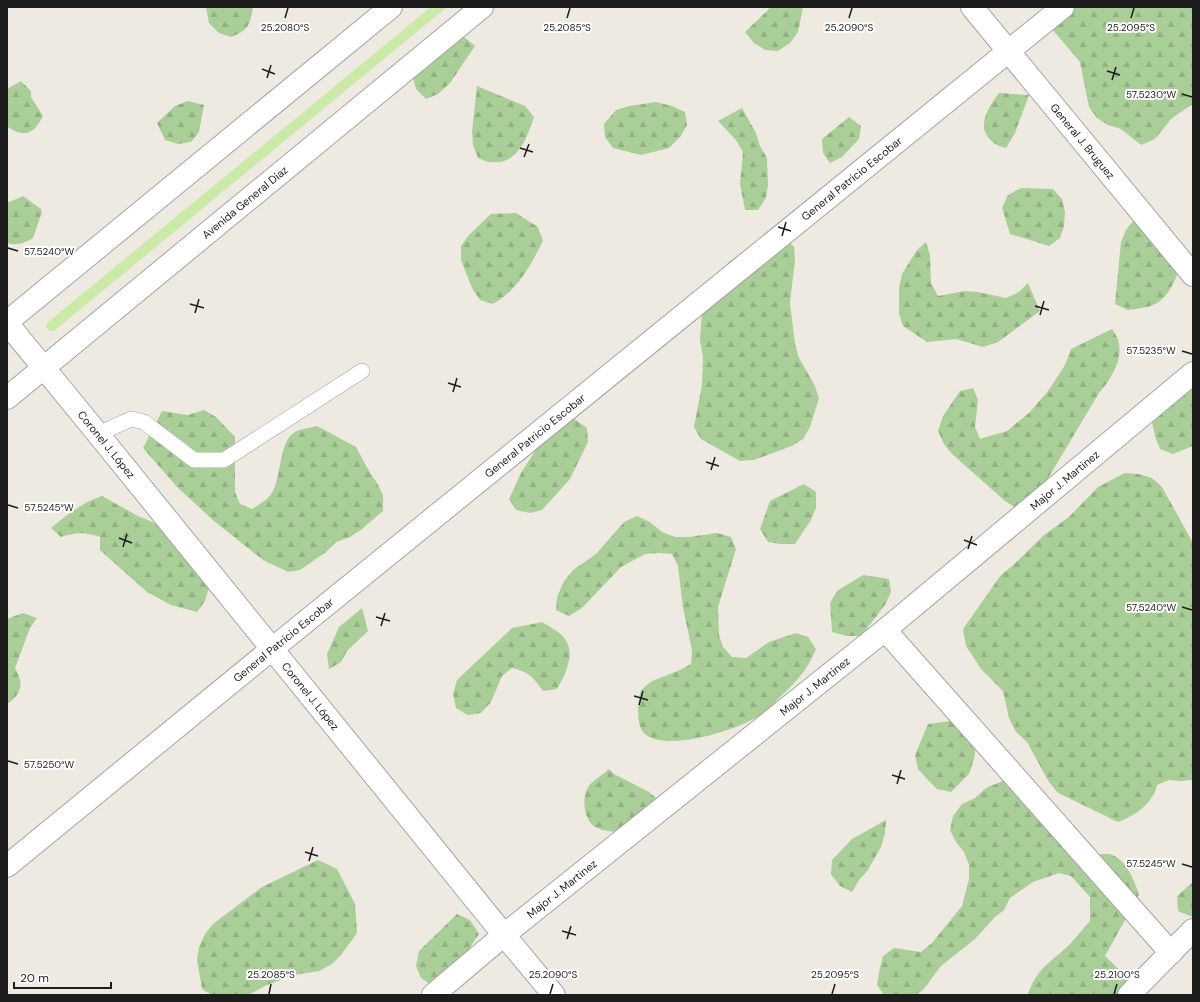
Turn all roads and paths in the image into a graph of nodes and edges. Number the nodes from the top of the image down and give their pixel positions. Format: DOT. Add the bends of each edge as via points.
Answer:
graph roads {
  1 [pos="391,7"];
  2 [pos="482,7"];
  3 [pos="972,7"];
  4 [pos="1063,7"];
  5 [pos="1008,51"];
  6 [pos="1193,275"];
  7 [pos="7,323"];
  8 [pos="44,368"];
  9 [pos="362,372"];
  10 [pos="1193,373"];
  11 [pos="7,398"];
  12 [pos="98,434"];
  13 [pos="885,630"];
  14 [pos="272,648"];
  15 [pos="7,866"];
  16 [pos="1193,930"];
  17 [pos="504,935"];
  18 [pos="1171,952"];
  19 [pos="433,995"];
  20 [pos="554,995"];
  21 [pos="1129,995"];
  1 -- 7 [label="street"];
  2 -- 8 [label="street, Avenida General Diaz"];
  3 -- 5 [label="street, General J. Bruguez"];
  4 -- 5 [label="street, General Patricio Escobar"];
  5 -- 6 [label="street, General J. Bruguez"];
  5 -- 14 [label="street, General Patricio Escobar"];
  7 -- 8 [label="street, Coronel J. López"];
  8 -- 11 [label="street, Avenida General Diaz"];
  8 -- 12 [label="street, Coronel J. López"];
  9 -- 12 [label="lane" via="224,460 194,460 144,422 131,419"];
  10 -- 13 [label="street, Major J. Martinez"];
  12 -- 14 [label="street, Coronel J. López"];
  13 -- 17 [label="street, Major J. Martinez"];
  13 -- 18 [label="street"];
  14 -- 15 [label="street, General Patricio Escobar"];
  14 -- 17 [label="street, Coronel J. López"];
  16 -- 18 [label="street"];
  17 -- 19 [label="street, Major J. Martinez"];
  17 -- 20 [label="street, Coronel J. López"];
  18 -- 21 [label="street"];
}
